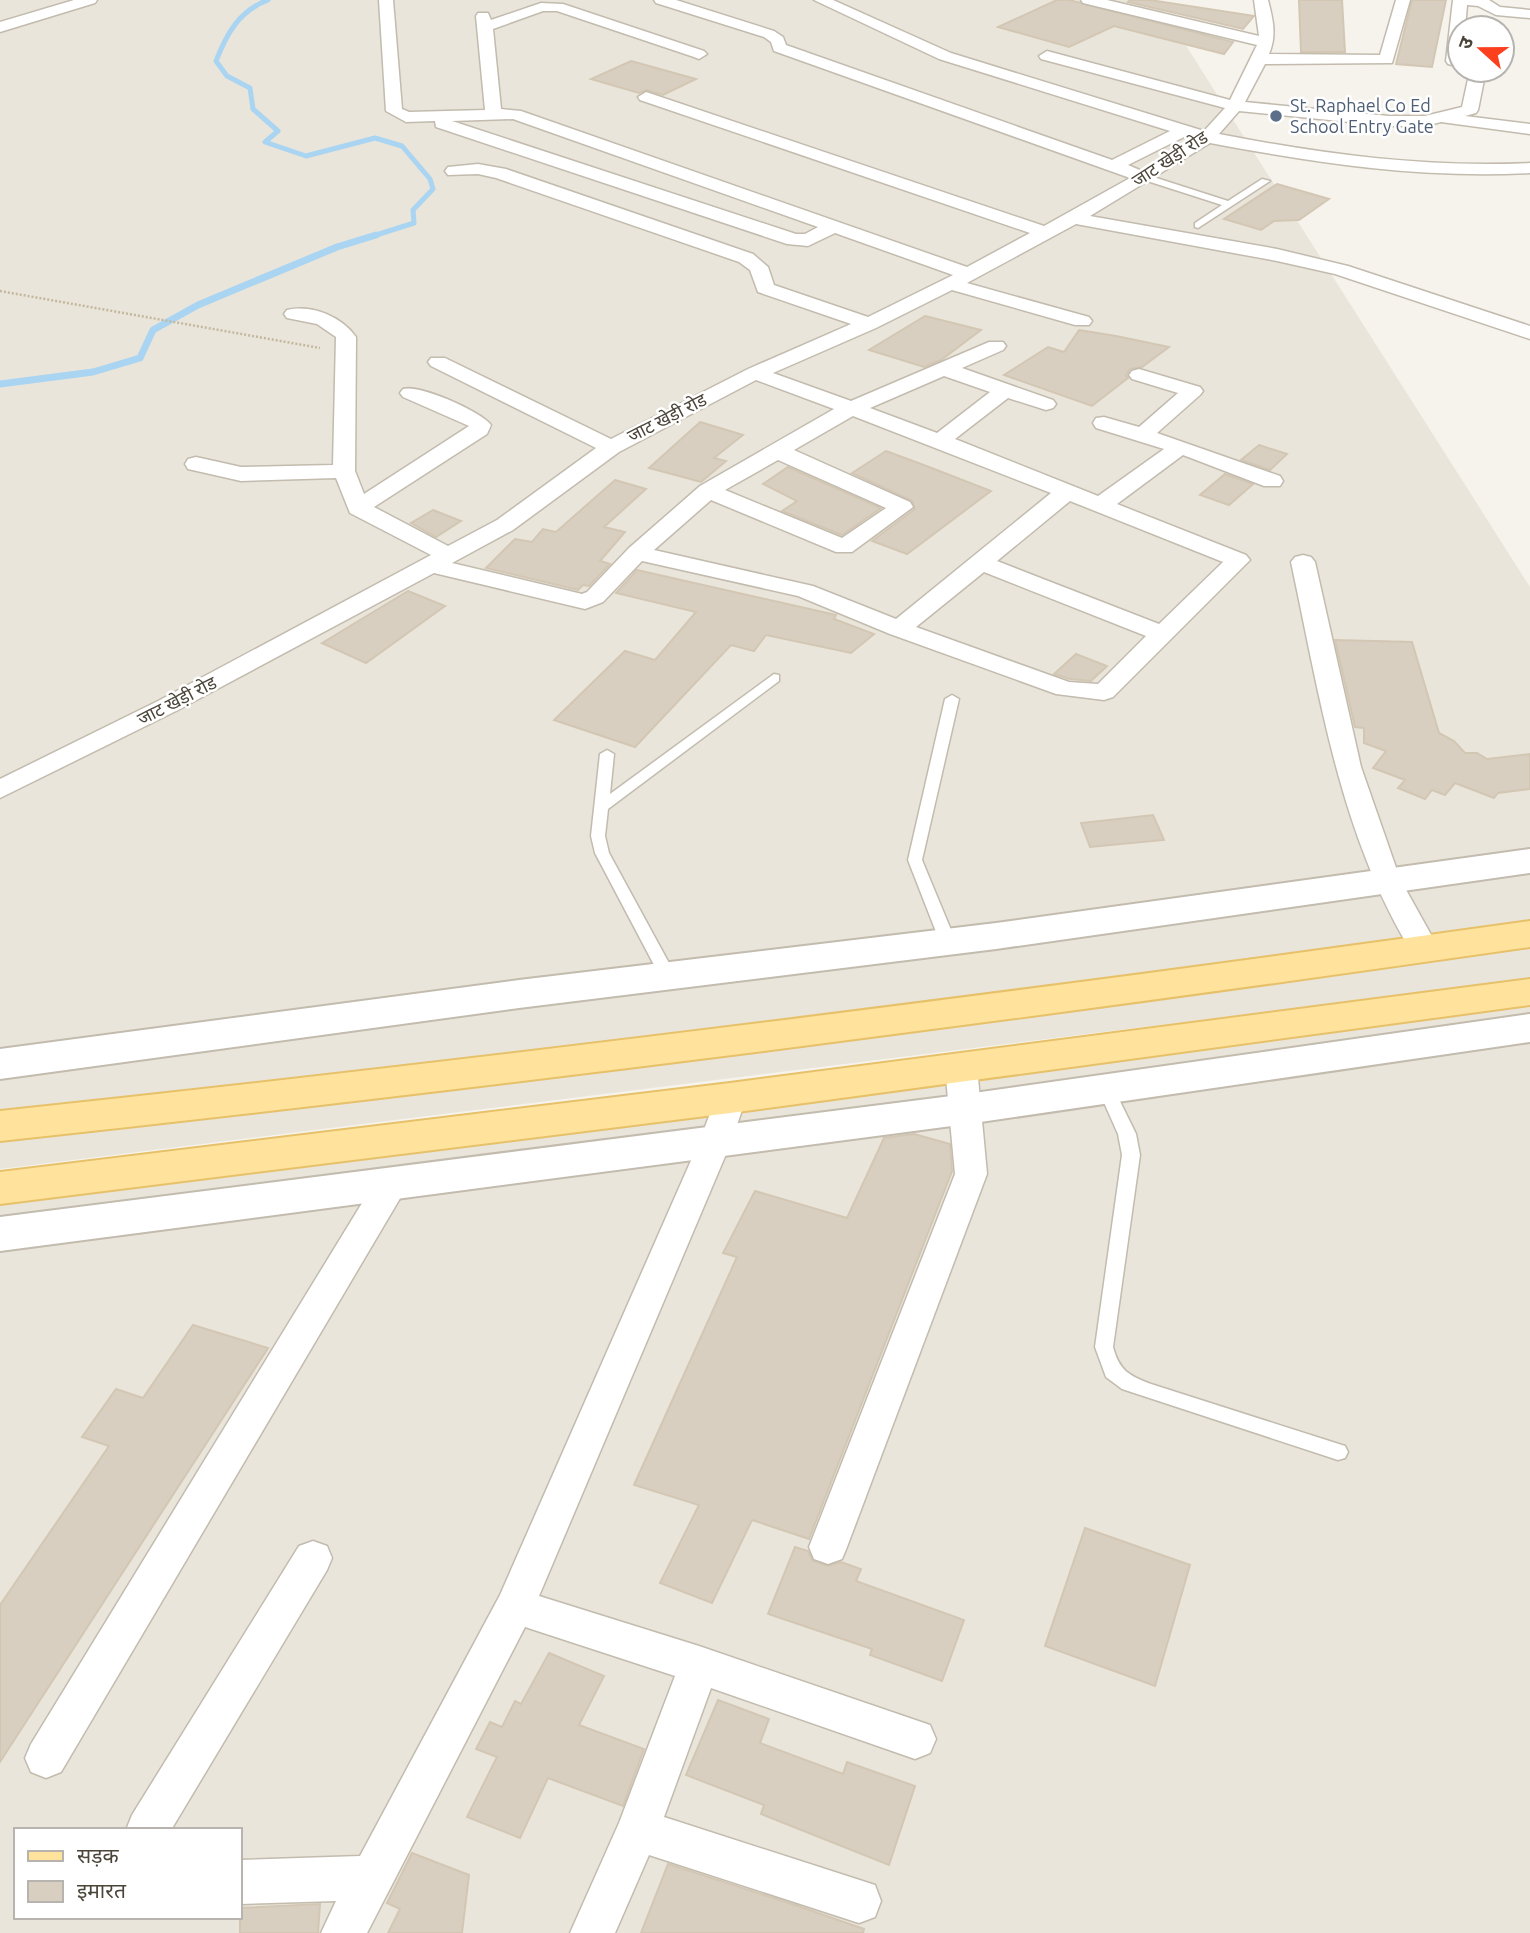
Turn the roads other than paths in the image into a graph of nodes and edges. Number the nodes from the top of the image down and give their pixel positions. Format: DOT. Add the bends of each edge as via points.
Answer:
graph roads {
  1 [pos="90,0"];
  2 [pos="386,0"];
  3 [pos="662,0"];
  4 [pos="821,0"];
  5 [pos="859,0"];
  6 [pos="1088,0"];
  7 [pos="1261,0"];
  8 [pos="1403,0"];
  9 [pos="1460,0"];
  10 [pos="1530,14"];
  11 [pos="0,27"];
  12 [pos="887,28"];
  13 [pos="1264,43"];
  14 [pos="699,54"];
  15 [pos="1047,55"];
  16 [pos="1475,84"];
  17 [pos="646,97"];
  18 [pos="1234,106"];
  19 [pos="493,113"];
  20 [pos="421,117"];
  21 [pos="1436,118"];
  22 [pos="1530,129"];
  23 [pos="1185,130"];
  24 [pos="1207,137"];
  25 [pos="1113,166"];
  26 [pos="1530,168"];
  27 [pos="454,171"];
  28 [pos="1144,177"];
  29 [pos="1265,181"];
  30 [pos="1229,204"];
  31 [pos="1073,218"];
  32 [pos="1198,225"];
  33 [pos="834,226"];
  34 [pos="1047,233"];
  35 [pos="959,279"];
  36 [pos="295,313"];
  37 [pos="1082,321"];
  38 [pos="869,324"];
  39 [pos="1530,332"];
  40 [pos="996,346"];
  41 [pos="438,362"];
  42 [pos="942,368"];
  43 [pos="755,373"];
  44 [pos="1139,375"];
  45 [pos="1005,390"];
  46 [pos="410,393"];
  47 [pos="1046,404"];
  48 [pos="852,408"];
  49 [pos="1104,423"];
  50 [pos="1142,435"];
  51 [pos="940,441"];
  52 [pos="611,447"];
  53 [pos="1181,447"];
  54 [pos="777,451"];
  55 [pos="196,464"];
  56 [pos="344,471"];
  57 [pos="1272,481"];
  58 [pos="708,491"];
  59 [pos="1067,492"];
  60 [pos="1101,505"];
  61 [pos="358,508"];
  62 [pos="637,553"];
  63 [pos="440,560"];
  64 [pos="980,562"];
  65 [pos="1303,562"];
  66 [pos="899,629"];
  67 [pos="1162,634"];
  68 [pos="774,678"];
  69 [pos="952,699"];
  70 [pos="607,754"];
  71 [pos="0,790"];
  72 [pos="600,808"];
  73 [pos="1530,861"];
  74 [pos="1386,879"];
  75 [pos="1530,934"];
  76 [pos="948,942"];
  77 [pos="1424,949"];
  78 [pos="668,976"];
  79 [pos="1530,992"];
  80 [pos="1530,1028"];
  81 [pos="0,1064"];
  82 [pos="961,1067"];
  83 [pos="1106,1089"];
  84 [pos="730,1098"];
  85 [pos="967,1109"];
  86 [pos="0,1126"];
  87 [pos="716,1140"];
  88 [pos="390,1186"];
  89 [pos="0,1188"];
  90 [pos="0,1234"];
  91 [pos="1338,1452"];
  92 [pos="828,1547"];
  93 [pos="313,1559"];
  94 [pos="515,1606"];
  95 [pos="699,1665"];
  96 [pos="915,1739"];
  97 [pos="46,1758"];
  98 [pos="149,1828"];
  99 [pos="638,1830"];
  100 [pos="371,1878"];
  101 [pos="242,1882"];
  102 [pos="859,1901"];
  103 [pos="343,1933"];
  104 [pos="592,1933"];
  1 -- 11 [label="street"];
  2 -- 20 [label="street" via="394,111"];
  3 -- 25 [label="street" via="769,34 778,40 779,48"];
  4 -- 12 [label="street"];
  5 -- 12 [label="street"];
  6 -- 13 [label="street"];
  7 -- 13 [label="street"];
  8 -- 13 [label="street" via="1387,60"];
  9 -- 10 [label="street" via="1482,2 1496,11"];
  12 -- 23 [label="street" via="945,56"];
  13 -- 18 [label="street, जाट खेड़ी रोड"];
  14 -- 19 [label="street" via="558,7 484,22"];
  15 -- 18 [label="street"];
  16 -- 21 [label="street" via="1469,110"];
  17 -- 34 [label="street"];
  18 -- 21 [label="street" via="1389,121"];
  18 -- 24 [label="street, जाट खेड़ी रोड"];
  19 -- 20 [label="street"];
  19 -- 33 [label="street" via="515,114"];
  20 -- 33 [label="street" via="794,240 808,240"];
  21 -- 22 [label="street"];
  23 -- 24 [label="street"];
  23 -- 25 [label="street"];
  24 -- 26 [label="street" via="1398,167"];
  24 -- 28 [label="street, जाट खेड़ी रोड"];
  25 -- 28 [label="street"];
  27 -- 38 [label="street" via="500,173 746,258 760,267 765,288"];
  28 -- 30 [label="lane"];
  28 -- 31 [label="street, जाट खेड़ी रोड"];
  29 -- 30 [label="lane"];
  30 -- 32 [label="lane"];
  31 -- 34 [label="street, जाट खेड़ी रोड"];
  31 -- 39 [label="street" via="1341,270"];
  33 -- 35 [label="street"];
  34 -- 35 [label="street, जाट खेड़ी रोड"];
  35 -- 37 [label="street"];
  35 -- 38 [label="street, जाट खेड़ी रोड"];
  36 -- 56 [label="street" via="324,319 341,328 346,337"];
  38 -- 43 [label="street, जाट खेड़ी रोड"];
  40 -- 42 [label="street"];
  41 -- 52 [label="street"];
  42 -- 45 [label="street"];
  42 -- 48 [label="street"];
  43 -- 48 [label="street"];
  43 -- 52 [label="street, जाट खेड़ी रोड"];
  44 -- 50 [label="street" via="1193,391"];
  45 -- 47 [label="street"];
  45 -- 51 [label="street"];
  46 -- 61 [label="street" via="474,419 479,429"];
  48 -- 51 [label="street"];
  48 -- 54 [label="street"];
  49 -- 50 [label="street"];
  50 -- 53 [label="street"];
  51 -- 59 [label="street"];
  52 -- 63 [label="street, जाट खेड़ी रोड" via="505,525"];
  53 -- 57 [label="street"];
  53 -- 60 [label="street"];
  54 -- 58 [label="street"];
  54 -- 58 [label="street" via="902,508 844,547"];
  55 -- 56 [label="street" via="241,474"];
  56 -- 61 [label="street"];
  58 -- 62 [label="street"];
  59 -- 60 [label="street"];
  59 -- 64 [label="street"];
  60 -- 67 [label="street" via="1238,560"];
  61 -- 63 [label="street"];
  62 -- 63 [label="street" via="585,602"];
  62 -- 66 [label="street" via="805,591"];
  63 -- 71 [label="street, जाट खेड़ी रोड"];
  64 -- 66 [label="street"];
  64 -- 67 [label="street"];
  65 -- 74 [label="street" via="1348,768"];
  66 -- 67 [label="street" via="1065,689 1104,692"];
  68 -- 72 [label="lane"];
  69 -- 76 [label="lane" via="915,860"];
  70 -- 72 [label="lane"];
  72 -- 78 [label="lane" via="602,853"];
  73 -- 74 [label="street"];
  74 -- 76 [label="street"];
  74 -- 77 [label="street"];
  75 -- 77 [label="main road"];
  76 -- 78 [label="street"];
  77 -- 86 [label="main road" via="773,1035"];
  78 -- 81 [label="street"];
  79 -- 82 [label="main road"];
  80 -- 83 [label="street"];
  82 -- 84 [label="main road"];
  82 -- 85 [label="street"];
  83 -- 85 [label="street"];
  83 -- 91 [label="lane" via="1131,1154 1104,1347 1108,1368 1120,1381 1147,1391"];
  84 -- 87 [label="street"];
  84 -- 89 [label="main road"];
  85 -- 87 [label="street"];
  85 -- 92 [label="street" via="971,1174"];
  87 -- 88 [label="street"];
  87 -- 94 [label="street"];
  88 -- 90 [label="street"];
  88 -- 97 [label="street"];
  93 -- 98 [label="street"];
  94 -- 95 [label="street"];
  94 -- 100 [label="street"];
  95 -- 96 [label="street"];
  95 -- 99 [label="street"];
  99 -- 102 [label="street"];
  99 -- 104 [label="street"];
  100 -- 101 [label="street"];
  100 -- 103 [label="street"];
}
